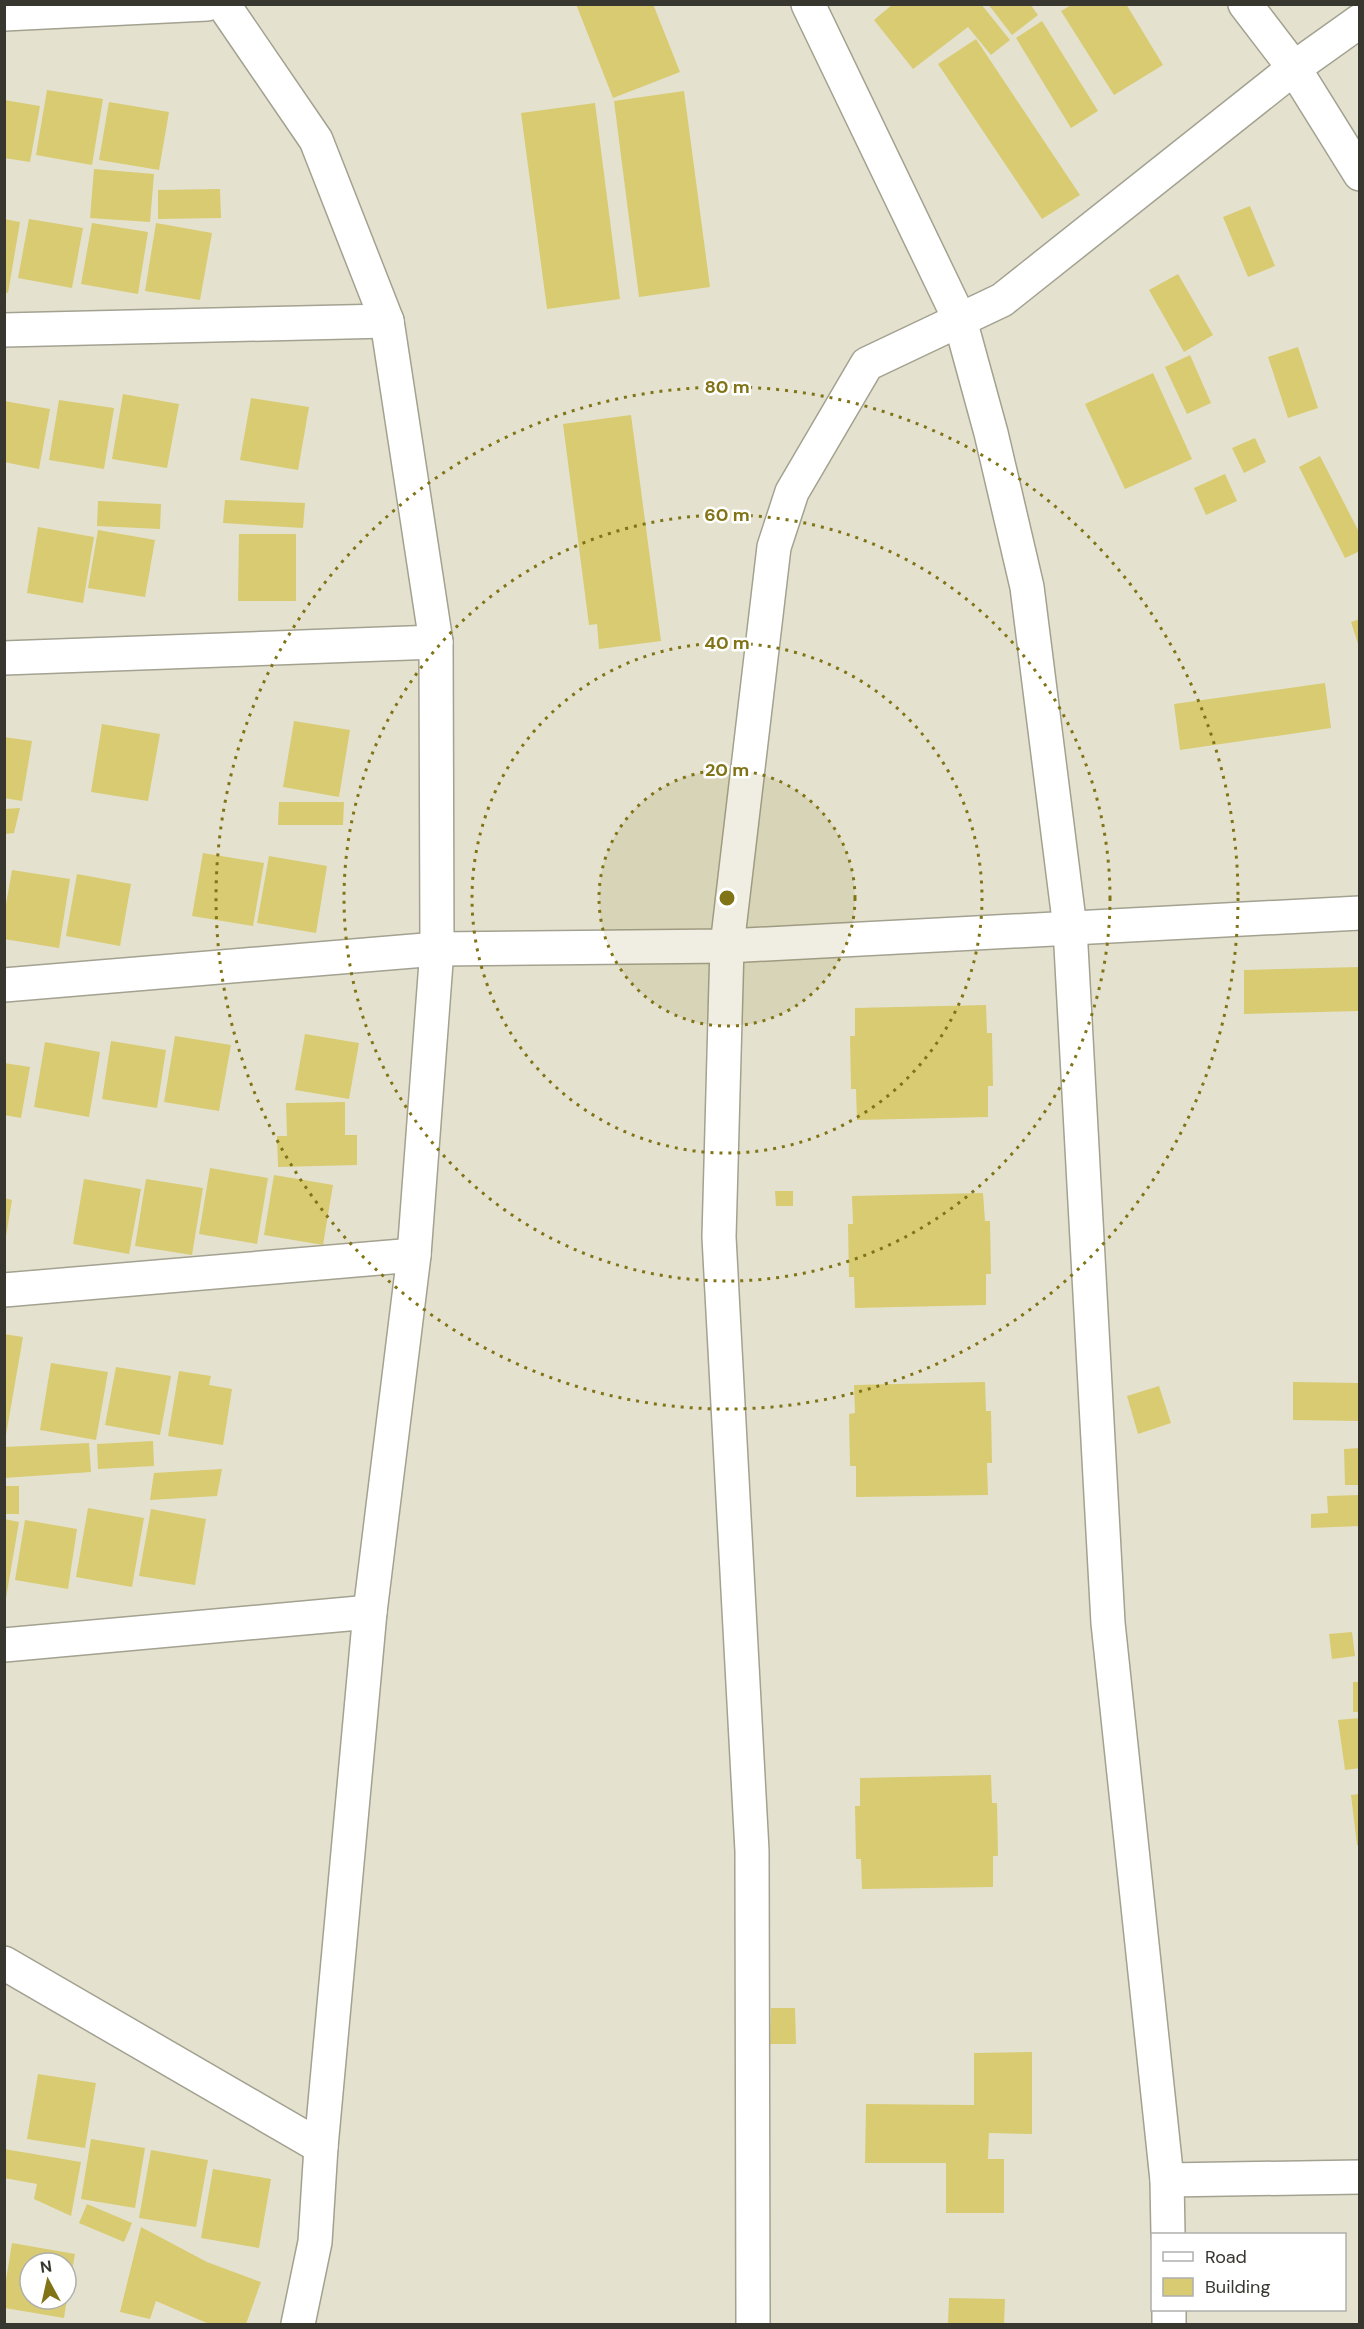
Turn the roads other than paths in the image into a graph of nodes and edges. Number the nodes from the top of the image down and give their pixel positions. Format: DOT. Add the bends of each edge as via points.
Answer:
graph roads {
  1 [pos="207,4"];
  2 [pos="223,4"];
  3 [pos="808,4"];
  4 [pos="1245,4"];
  5 [pos="4,14"];
  6 [pos="1359,21"];
  7 [pos="1294,68"];
  8 [pos="1359,174"];
  9 [pos="960,320"];
  10 [pos="387,321"];
  11 [pos="4,330"];
  12 [pos="436,642"];
  13 [pos="4,658"];
  14 [pos="1359,913"];
  15 [pos="1070,928"];
  16 [pos="728,946"];
  17 [pos="436,949"];
  18 [pos="4,985"];
  19 [pos="414,1255"];
  20 [pos="4,1290"];
  21 [pos="370,1612"];
  22 [pos="4,1645"];
  23 [pos="4,1963"];
  24 [pos="321,2146"];
  25 [pos="1359,2177"];
  26 [pos="1167,2180"];
  27 [pos="1168,2233"];
  28 [pos="298,2325"];
  29 [pos="753,2325"];
  1 -- 5 [label="street"];
  2 -- 10 [label="street" via="316,140"];
  3 -- 9 [label="street"];
  4 -- 7 [label="street"];
  6 -- 7 [label="street"];
  7 -- 8 [label="street"];
  7 -- 9 [label="street" via="1002,300"];
  9 -- 15 [label="street" via="1027,586"];
  9 -- 16 [label="street" via="867,364 792,492 774,547"];
  10 -- 11 [label="street"];
  10 -- 12 [label="street"];
  12 -- 13 [label="street"];
  12 -- 17 [label="street"];
  14 -- 15 [label="street"];
  15 -- 16 [label="street"];
  15 -- 26 [label="street" via="1108,1623"];
  16 -- 17 [label="street"];
  16 -- 29 [label="street" via="719,1237 752,1851"];
  17 -- 18 [label="street"];
  17 -- 19 [label="street"];
  19 -- 20 [label="street"];
  19 -- 21 [label="street"];
  21 -- 22 [label="street"];
  21 -- 24 [label="street"];
  23 -- 24 [label="street"];
  24 -- 28 [label="street" via="315,2242"];
  25 -- 26 [label="street"];
  26 -- 27 [label="street"];
}
